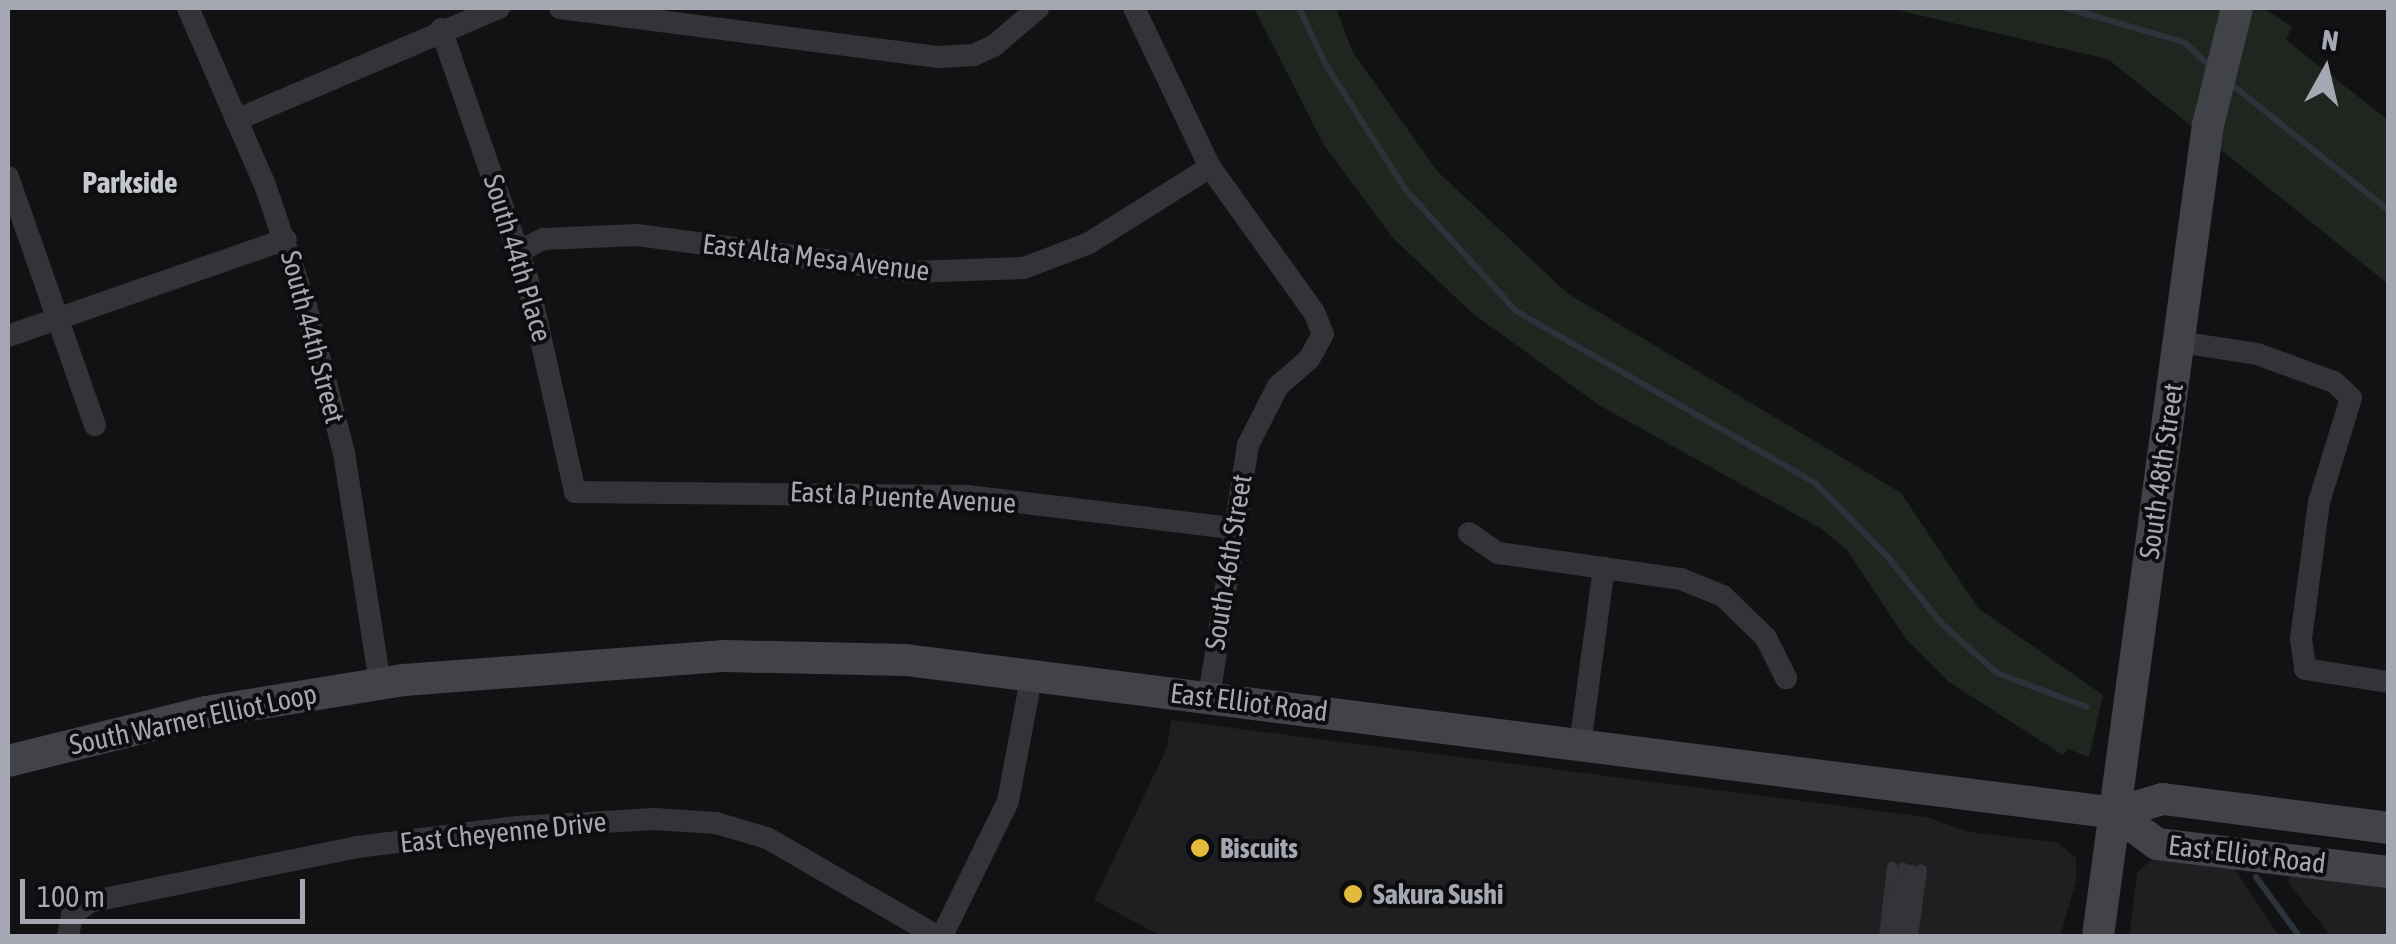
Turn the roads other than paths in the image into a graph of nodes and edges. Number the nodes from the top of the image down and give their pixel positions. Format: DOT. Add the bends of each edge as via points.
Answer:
graph roads {
  1 [pos="188,8"];
  2 [pos="499,8"];
  3 [pos="560,8"];
  4 [pos="1038,8"];
  5 [pos="1134,8"];
  6 [pos="2232,20"];
  7 [pos="441,29"];
  8 [pos="236,120"];
  9 [pos="1210,167"];
  10 [pos="8,177"];
  11 [pos="286,239"];
  12 [pos="519,250"];
  13 [pos="58,317"];
  14 [pos="8,336"];
  15 [pos="2179,342"];
  16 [pos="96,425"];
  17 [pos="574,492"];
  18 [pos="1230,528"];
  19 [pos="1469,533"];
  20 [pos="1604,568"];
  21 [pos="1032,674"];
  22 [pos="1786,678"];
  23 [pos="2388,682"];
  24 [pos="380,683"];
  25 [pos="1209,696"];
  26 [pos="1580,745"];
  27 [pos="8,760"];
  28 [pos="2115,813"];
  29 [pos="2388,828"];
  30 [pos="1907,869"];
  31 [pos="2388,872"];
  32 [pos="68,936"];
  33 [pos="940,936"];
  34 [pos="1884,936"];
  35 [pos="1894,936"];
  36 [pos="1904,936"];
  37 [pos="1912,936"];
  38 [pos="2098,936"];
  1 -- 8 [label="street, South 44th Street"];
  2 -- 7 [label="street"];
  3 -- 4 [label="street" via="938,57 974,55 995,45"];
  5 -- 9 [label="street"];
  6 -- 15 [label="main road, South 48th Street" via="2213,98"];
  7 -- 8 [label="street"];
  7 -- 12 [label="street, South 44th Place"];
  8 -- 11 [label="street, South 44th Street"];
  9 -- 12 [label="street, East Alta Mesa Avenue" via="1089,242 1024,268 912,272 637,235 544,240"];
  9 -- 18 [label="street, South 46th Street" via="1323,334 1259,420"];
  10 -- 13 [label="street"];
  11 -- 13 [label="street"];
  11 -- 24 [label="street, South 44th Street" via="344,453"];
  12 -- 17 [label="street, South 44th Place" via="550,362"];
  13 -- 14 [label="street"];
  13 -- 16 [label="street"];
  15 -- 23 [label="street" via="2257,354 2334,382 2352,398 2319,502 2301,639 2305,669"];
  15 -- 28 [label="main road, South 48th Street"];
  17 -- 18 [label="street, East la Puente Avenue" via="967,496"];
  18 -- 25 [label="street, South 46th Street"];
  19 -- 20 [label="street" via="1498,552"];
  20 -- 22 [label="street" via="1681,579 1723,596 1766,638"];
  20 -- 26 [label="street"];
  21 -- 24 [label="main road, East Elliot Road" via="906,660 725,656"];
  21 -- 25 [label="main road, East Elliot Road"];
  21 -- 33 [label="street" via="1008,801"];
  24 -- 27 [label="main road, South Warner Elliot Loop" via="206,712"];
  25 -- 26 [label="main road, East Elliot Road"];
  26 -- 28 [label="main road, East Elliot Road"];
  28 -- 29 [label="main road, East Elliot Road" via="2163,799"];
  28 -- 31 [label="main road, East Elliot Road" via="2157,844"];
  28 -- 38 [label="main road, South 48th Street"];
  30 -- 34 [label="lane"];
  30 -- 35 [label="lane"];
  30 -- 36 [label="lane"];
  30 -- 37 [label="lane"];
  32 -- 33 [label="street, East Cheyenne Drive" via="72,916 89,902 338,851 517,827 655,819 716,823 767,838"];
}
